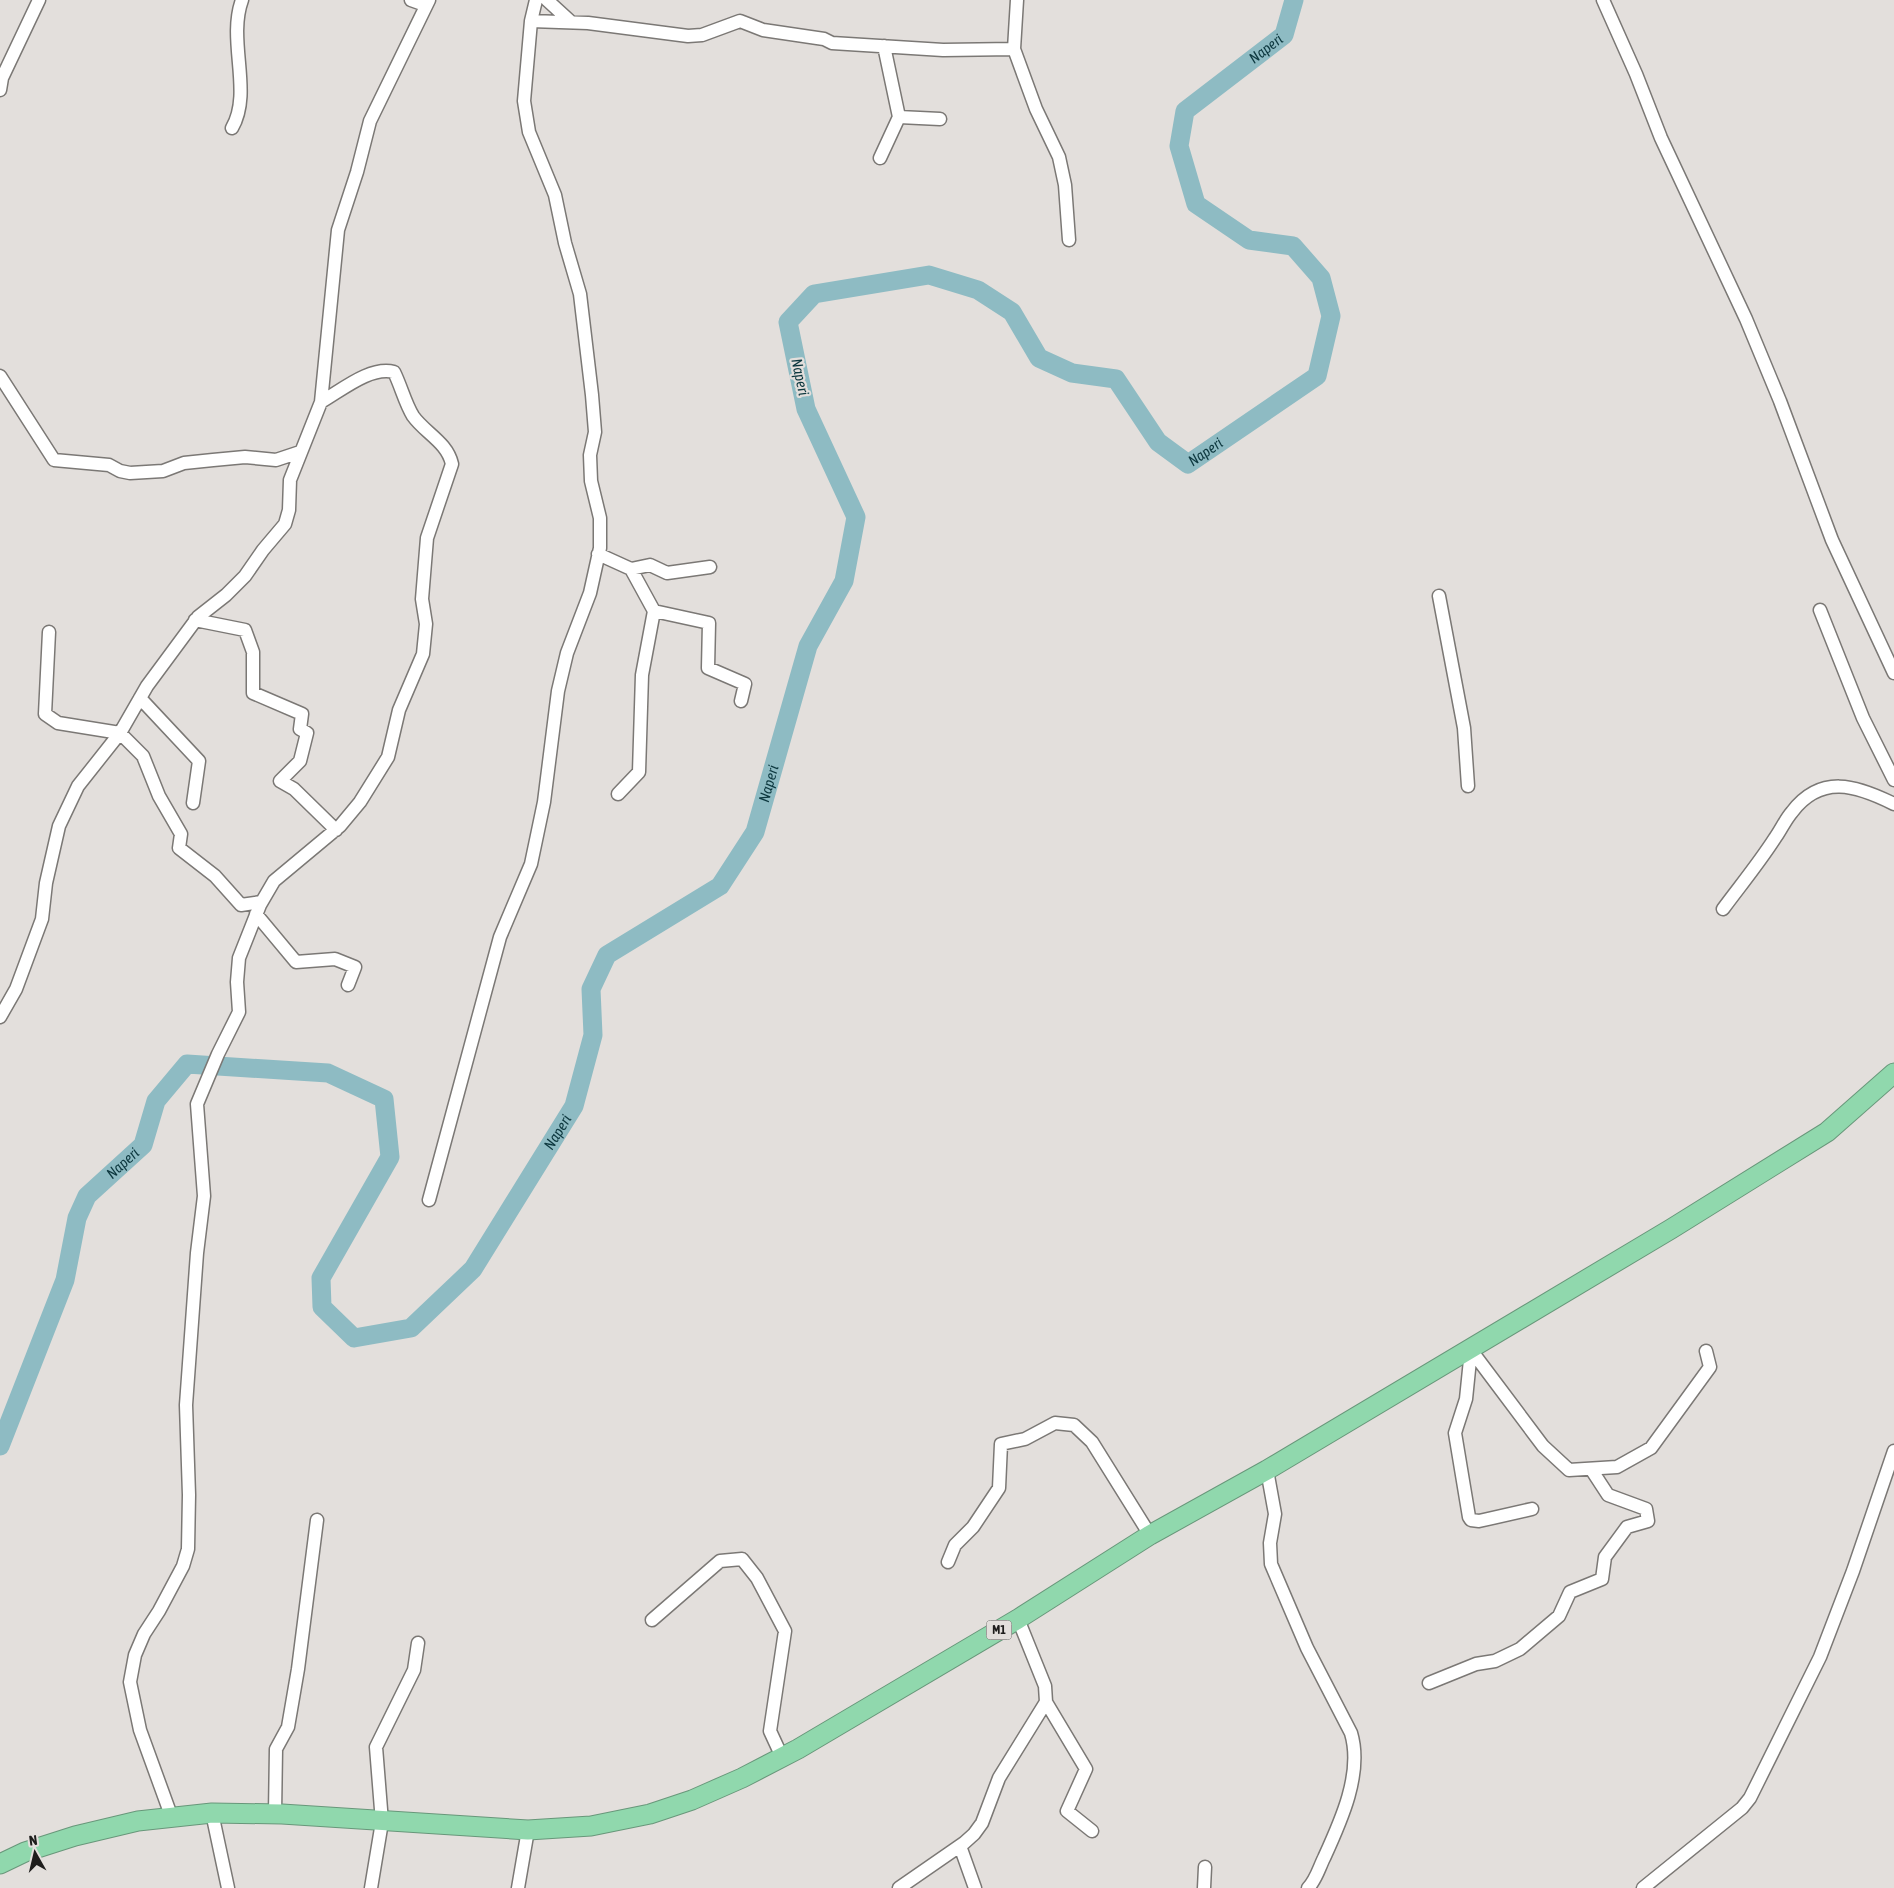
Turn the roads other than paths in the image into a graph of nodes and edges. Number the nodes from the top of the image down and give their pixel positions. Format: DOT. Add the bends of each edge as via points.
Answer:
graph roads {
  1 [pos="39,0"];
  2 [pos="242,0"];
  3 [pos="411,0"];
  4 [pos="536,0"];
  5 [pos="547,0"];
  6 [pos="1017,0"];
  7 [pos="1603,0"];
  8 [pos="427,2"];
  9 [pos="530,21"];
  10 [pos="571,22"];
  11 [pos="884,46"];
  12 [pos="1014,49"];
  13 [pos="0,90"];
  14 [pos="899,117"];
  15 [pos="940,119"];
  16 [pos="232,128"];
  17 [pos="880,158"];
  18 [pos="1069,240"];
  19 [pos="0,376"];
  20 [pos="321,402"];
  21 [pos="300,452"];
  22 [pos="598,554"];
  23 [pos="710,567"];
  24 [pos="631,569"];
  25 [pos="1439,596"];
  26 [pos="1820,610"];
  27 [pos="654,611"];
  28 [pos="195,620"];
  29 [pos="49,632"];
  30 [pos="1894,673"];
  31 [pos="140,698"];
  32 [pos="741,701"];
  33 [pos="120,732"];
  34 [pos="1894,780"];
  35 [pos="1468,786"];
  36 [pos="618,794"];
  37 [pos="193,803"];
  38 [pos="1894,804"];
  39 [pos="336,830"];
  40 [pos="259,908"];
  41 [pos="1723,909"];
  42 [pos="348,985"];
  43 [pos="0,1017"];
  44 [pos="1894,1073"];
  45 [pos="429,1200"];
  46 [pos="1471,1350"];
  47 [pos="1706,1352"];
  48 [pos="1894,1451"];
  49 [pos="1591,1469"];
  50 [pos="1266,1470"];
  51 [pos="1532,1509"];
  52 [pos="317,1520"];
  53 [pos="1150,1535"];
  54 [pos="948,1562"];
  55 [pos="1018,1619"];
  56 [pos="652,1620"];
  57 [pos="418,1643"];
  58 [pos="1429,1683"];
  59 [pos="1046,1702"];
  60 [pos="782,1757"];
  61 [pos="212,1813"];
  62 [pos="275,1814"];
  63 [pos="172,1818"];
  64 [pos="382,1822"];
  65 [pos="528,1830"];
  66 [pos="1092,1831"];
  67 [pos="960,1846"];
  68 [pos="0,1864"];
  69 [pos="1205,1867"];
  70 [pos="228,1888"];
  71 [pos="371,1888"];
  72 [pos="518,1888"];
  73 [pos="899,1888"];
  74 [pos="975,1888"];
  75 [pos="1204,1888"];
  76 [pos="1308,1888"];
  77 [pos="1643,1888"];
  1 -- 13 [label="street" via="2,78"];
  2 -- 16 [label="street" via="236,42 240,115"];
  3 -- 8 [label="street"];
  4 -- 9 [label="street"];
  5 -- 10 [label="street"];
  6 -- 12 [label="street"];
  7 -- 30 [label="street" via="1661,138 1746,319 1832,540"];
  8 -- 20 [label="street" via="370,121 338,230"];
  9 -- 10 [label="street"];
  9 -- 22 [label="street" via="524,100 529,132 554,194 580,294 595,432 590,455 590,481 600,518"];
  10 -- 11 [label="street" via="688,36 702,35 740,21 763,30 832,43"];
  11 -- 12 [label="street" via="943,50"];
  11 -- 14 [label="street"];
  12 -- 18 [label="street" via="1036,109 1059,157 1065,185"];
  14 -- 15 [label="street"];
  14 -- 17 [label="street"];
  19 -- 21 [label="street" via="54,460 108,465 130,473 163,471 184,463 245,457 276,460"];
  20 -- 21 [label="street"];
  20 -- 39 [label="street" via="373,372 394,372 412,414 439,442 452,464 427,538 422,599 426,624 423,654 399,710 388,757 360,802"];
  21 -- 28 [label="street" via="290,480 290,510 285,524 246,576"];
  22 -- 24 [label="street"];
  22 -- 45 [label="street" via="590,593 567,652 558,691 544,802 531,864 500,937"];
  23 -- 24 [label="street" via="667,573 650,565"];
  24 -- 27 [label="street"];
  25 -- 35 [label="street" via="1464,728"];
  26 -- 34 [label="street" via="1863,718"];
  27 -- 32 [label="street" via="709,623 708,668 745,684"];
  27 -- 36 [label="street" via="642,675 639,772"];
  28 -- 31 [label="street"];
  28 -- 39 [label="street" via="245,630 253,652 253,693 302,714 300,729 307,733 300,761 280,781 294,789"];
  29 -- 33 [label="street" via="45,714 58,723"];
  31 -- 33 [label="street"];
  31 -- 37 [label="street" via="199,761"];
  33 -- 40 [label="street" via="143,756 159,796 181,834 179,848 215,876 241,905"];
  33 -- 43 [label="street" via="78,786 64,811 46,883 42,919 16,989"];
  38 -- 41 [label="street" via="1868,793 1831,786 1806,796"];
  39 -- 40 [label="street" via="274,881"];
  40 -- 42 [label="street" via="296,962 335,959 356,967"];
  40 -- 63 [label="street" via="240,958 237,982 239,1012 203,1086 196,1116 202,1150 204,1196 186,1405 188,1549 183,1566 144,1634 135,1655 130,1682 140,1730"];
  44 -- 46 [label="highway, M1" via="1827,1132 1672,1230"];
  46 -- 49 [label="street" via="1544,1446 1569,1470"];
  46 -- 50 [label="highway, M1"];
  46 -- 51 [label="street" via="1466,1399 1454,1433 1469,1517 1479,1521"];
  47 -- 49 [label="street" via="1710,1367 1651,1448 1617,1467"];
  48 -- 77 [label="street" via="1820,1657 1750,1798 1742,1808"];
  49 -- 58 [label="street" via="1608,1495 1646,1509 1648,1521 1627,1527 1605,1557 1602,1579 1570,1592 1558,1616 1520,1649"];
  50 -- 53 [label="highway, M1"];
  50 -- 76 [label="street" via="1275,1514 1270,1543 1271,1564 1307,1648 1355,1744 1354,1765 1342,1813"];
  52 -- 62 [label="street" via="288,1726 276,1749"];
  53 -- 54 [label="street" via="1092,1442 1074,1425 1056,1423 1025,1439 1001,1444 998,1488 973,1527 955,1545"];
  53 -- 55 [label="highway, M1"];
  55 -- 59 [label="street" via="1045,1686"];
  55 -- 60 [label="highway, M1"];
  56 -- 60 [label="street" via="720,1561 742,1559 757,1578 786,1631 770,1731"];
  57 -- 64 [label="street" via="414,1670 376,1747"];
  59 -- 66 [label="street" via="1086,1769 1068,1811"];
  59 -- 67 [label="street" via="999,1778 982,1823"];
  60 -- 65 [label="highway, M1" via="692,1800 650,1814 591,1826"];
  61 -- 62 [label="highway, M1"];
  61 -- 63 [label="highway, M1"];
  61 -- 70 [label="street"];
  62 -- 64 [label="highway, M1"];
  63 -- 68 [label="highway, M1" via="138,1821 75,1836"];
  64 -- 65 [label="highway, M1"];
  64 -- 71 [label="street"];
  65 -- 72 [label="street"];
  67 -- 73 [label="street"];
  67 -- 74 [label="street"];
  69 -- 75 [label="street"];
}
